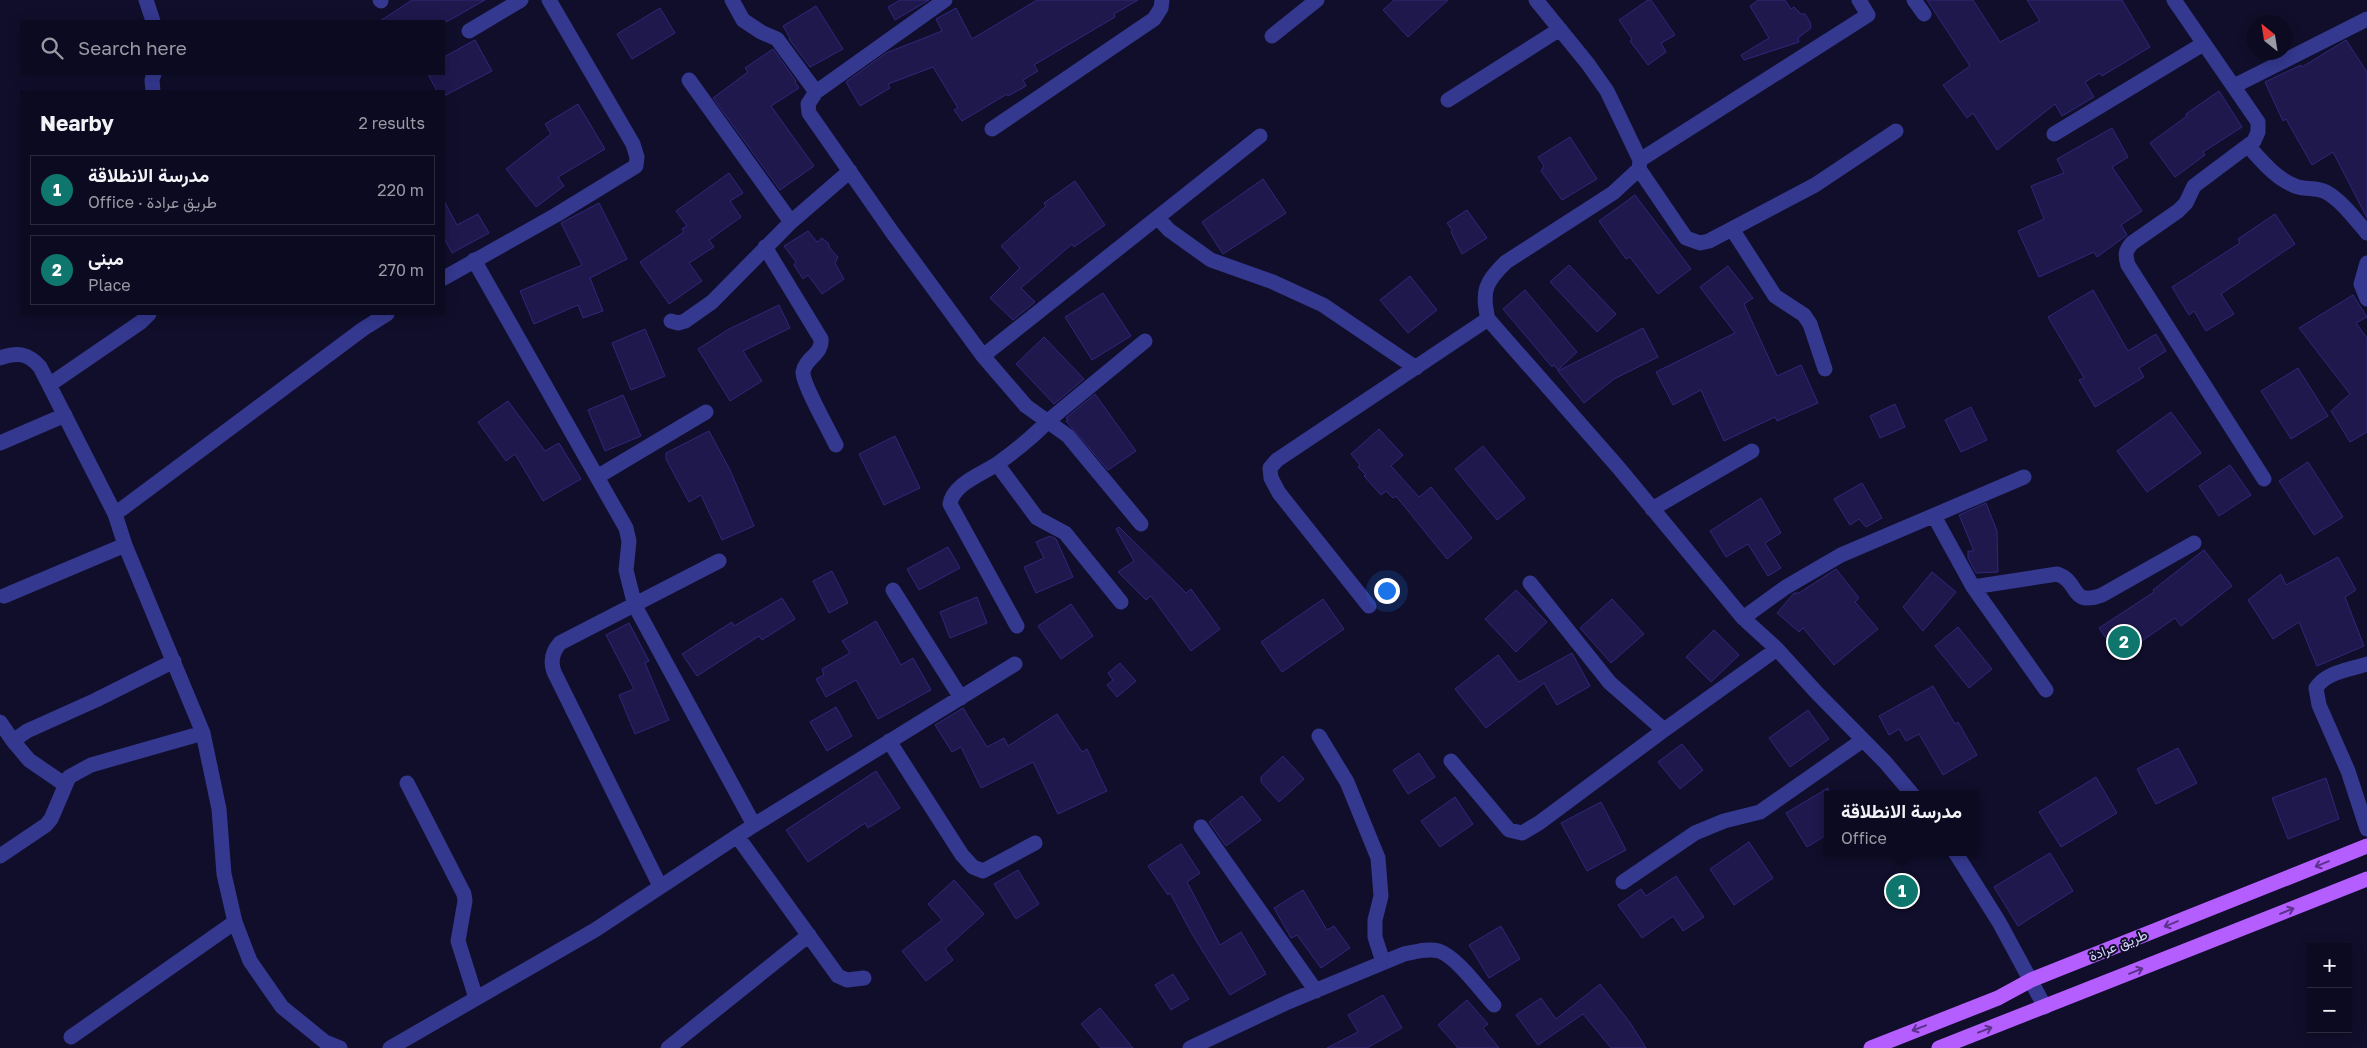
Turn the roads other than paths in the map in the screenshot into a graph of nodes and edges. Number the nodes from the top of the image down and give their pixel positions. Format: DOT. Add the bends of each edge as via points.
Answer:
graph roads {
  1 [pos="146,0"];
  2 [pos="522,0"];
  3 [pos="549,0"];
  4 [pos="732,0"];
  5 [pos="945,0"];
  6 [pos="1162,0"];
  7 [pos="1317,0"];
  8 [pos="1536,0"];
  9 [pos="1859,0"];
  10 [pos="1914,0"];
  11 [pos="2174,0"];
  12 [pos="1924,14"];
  13 [pos="2367,19"];
  14 [pos="153,20"];
  15 [pos="1560,29"];
  16 [pos="469,31"];
  17 [pos="1272,36"];
  18 [pos="2203,44"];
  19 [pos="154,75"];
  20 [pos="688,80"];
  21 [pos="2234,86"];
  22 [pos="153,90"];
  23 [pos="816,92"];
  24 [pos="1448,100"];
  25 [pos="992,129"];
  26 [pos="1896,132"];
  27 [pos="2054,134"];
  28 [pos="1260,136"];
  29 [pos="2248,146"];
  30 [pos="1640,164"];
  31 [pos="850,172"];
  32 [pos="1158,218"];
  33 [pos="791,222"];
  34 [pos="1732,228"];
  35 [pos="2367,233"];
  36 [pos="765,247"];
  37 [pos="474,260"];
  38 [pos="2367,263"];
  39 [pos="445,276"];
  40 [pos="2367,299"];
  41 [pos="148,315"];
  42 [pos="385,315"];
  43 [pos="1488,319"];
  44 [pos="670,321"];
  45 [pos="1145,341"];
  46 [pos="983,356"];
  47 [pos="0,358"];
  48 [pos="1416,368"];
  49 [pos="1826,369"];
  50 [pos="49,385"];
  51 [pos="706,412"];
  52 [pos="65,415"];
  53 [pos="1048,421"];
  54 [pos="0,443"];
  55 [pos="836,445"];
  56 [pos="1752,451"];
  57 [pos="997,464"];
  58 [pos="597,477"];
  59 [pos="2024,477"];
  60 [pos="2264,479"];
  61 [pos="1652,509"];
  62 [pos="115,514"];
  63 [pos="1934,516"];
  64 [pos="1141,524"];
  65 [pos="2194,543"];
  66 [pos="125,545"];
  67 [pos="719,561"];
  68 [pos="1530,583"];
  69 [pos="1973,587"];
  70 [pos="893,590"];
  71 [pos="4,596"];
  72 [pos="1121,602"];
  73 [pos="635,606"];
  74 [pos="1368,606"];
  75 [pos="1743,618"];
  76 [pos="1017,626"];
  77 [pos="1777,649"];
  78 [pos="174,661"];
  79 [pos="1015,664"];
  80 [pos="2367,664"];
  81 [pos="2046,690"];
  82 [pos="961,698"];
  83 [pos="0,722"];
  84 [pos="1664,730"];
  85 [pos="203,734"];
  86 [pos="1319,736"];
  87 [pos="1863,740"];
  88 [pos="13,741"];
  89 [pos="889,741"];
  90 [pos="1451,761"];
  91 [pos="408,783"];
  92 [pos="64,784"];
  93 [pos="1909,791"];
  94 [pos="754,825"];
  95 [pos="1201,827"];
  96 [pos="2367,829"];
  97 [pos="737,836"];
  98 [pos="1035,843"];
  99 [pos="2367,846"];
  100 [pos="0,856"];
  101 [pos="1958,856"];
  102 [pos="2367,879"];
  103 [pos="1622,882"];
  104 [pos="660,886"];
  105 [pos="235,922"];
  106 [pos="809,935"];
  107 [pos="1384,962"];
  108 [pos="864,978"];
  109 [pos="2031,980"];
  110 [pos="1316,991"];
  111 [pos="476,998"];
  112 [pos="1494,1005"];
  113 [pos="2045,1007"];
  114 [pos="71,1037"];
  115 [pos="340,1048"];
  116 [pos="390,1048"];
  117 [pos="668,1048"];
  118 [pos="1190,1048"];
  119 [pos="1871,1048"];
  120 [pos="1939,1048"];
  1 -- 14 [label="street"];
  2 -- 16 [label="street"];
  3 -- 37 [label="street" via="633,144 636,166"];
  4 -- 23 [label="street" via="743,20 777,39"];
  5 -- 23 [label="street"];
  6 -- 25 [label="street" via="1154,19"];
  7 -- 17 [label="street"];
  8 -- 15 [label="street"];
  9 -- 30 [label="street" via="1868,15"];
  10 -- 12 [label="street"];
  11 -- 18 [label="street"];
  13 -- 21 [label="street"];
  15 -- 24 [label="street"];
  15 -- 30 [label="street" via="1607,91"];
  18 -- 21 [label="street"];
  18 -- 27 [label="street"];
  19 -- 22 [label="street"];
  20 -- 33 [label="street"];
  21 -- 29 [label="street" via="2258,122 2258,132"];
  23 -- 31 [label="street" via="808,104 809,113"];
  26 -- 34 [label="street" via="1815,185"];
  28 -- 32 [label="street"];
  29 -- 35 [label="street" via="2283,180 2305,189 2326,192"];
  29 -- 60 [label="street" via="2194,186 2186,203 2132,243 2125,256"];
  30 -- 34 [label="street" via="1686,238 1700,243 1709,242"];
  30 -- 43 [label="street" via="1613,193 1506,262 1494,274 1484,291"];
  31 -- 33 [label="street"];
  31 -- 46 [label="street"];
  32 -- 46 [label="street"];
  32 -- 48 [label="street" via="1169,230 1212,260 1273,282 1323,305"];
  33 -- 36 [label="street"];
  34 -- 49 [label="street" via="1775,296 1804,315"];
  36 -- 44 [label="street" via="712,302 685,321"];
  36 -- 55 [label="street" via="821,339 820,349 806,364 803,378"];
  37 -- 39 [label="street"];
  37 -- 58 [label="street"];
  38 -- 40 [label="street" via="2361,284"];
  41 -- 50 [label="street"];
  42 -- 62 [label="street"];
  43 -- 48 [label="street"];
  43 -- 61 [label="street"];
  45 -- 53 [label="street"];
  46 -- 53 [label="street" via="1026,406"];
  47 -- 50 [label="street" via="14,353 30,357 40,367"];
  48 -- 74 [label="street" via="1277,460 1270,468 1279,493"];
  50 -- 52 [label="street"];
  51 -- 58 [label="street"];
  52 -- 54 [label="street"];
  52 -- 62 [label="street"];
  53 -- 57 [label="street"];
  53 -- 64 [label="street" via="1074,443"];
  56 -- 61 [label="street"];
  57 -- 72 [label="street" via="1037,518 1065,533"];
  57 -- 76 [label="street" via="963,486 950,504"];
  58 -- 73 [label="street" via="626,528 629,542 626,570"];
  59 -- 63 [label="street"];
  61 -- 75 [label="street"];
  62 -- 66 [label="street"];
  63 -- 69 [label="street"];
  63 -- 75 [label="street" via="1841,556 1786,587"];
  65 -- 69 [label="street" via="2091,599 2079,596 2064,576 2056,574"];
  66 -- 71 [label="street"];
  66 -- 78 [label="street"];
  67 -- 73 [label="street"];
  68 -- 84 [label="street" via="1610,683"];
  69 -- 81 [label="street"];
  70 -- 82 [label="street"];
  73 -- 94 [label="street"];
  73 -- 104 [label="street" via="560,643 551,663"];
  75 -- 77 [label="street"];
  77 -- 84 [label="street"];
  77 -- 87 [label="street"];
  78 -- 85 [label="street"];
  78 -- 88 [label="street" via="26,731"];
  79 -- 82 [label="street"];
  80 -- 96 [label="street" via="2328,676 2316,688 2319,706 2348,771"];
  82 -- 89 [label="street"];
  83 -- 88 [label="street"];
  84 -- 90 [label="street" via="1522,833 1509,830"];
  85 -- 92 [label="street" via="90,765 76,771"];
  85 -- 105 [label="street" via="219,809 224,874"];
  86 -- 107 [label="street" via="1347,782 1378,858 1380,896 1375,937"];
  87 -- 93 [label="street"];
  87 -- 103 [label="street" via="1760,812 1724,821 1695,833"];
  88 -- 92 [label="street" via="29,760"];
  89 -- 94 [label="street"];
  89 -- 98 [label="street" via="973,867 983,870"];
  91 -- 111 [label="street" via="464,894 458,941"];
  92 -- 100 [label="street" via="51,819"];
  94 -- 97 [label="street"];
  95 -- 110 [label="street"];
  97 -- 104 [label="street"];
  97 -- 106 [label="street"];
  99 -- 109 [label="main road, طريق عرادة, one-way"];
  101 -- 109 [label="street"];
  113 -- 102 [label="main road, one-way"];
  104 -- 111 [label="street" via="595,930"];
  105 -- 114 [label="street"];
  105 -- 115 [label="street" via="250,961 274,998 325,1042"];
  106 -- 108 [label="street" via="838,976 847,980"];
  106 -- 117 [label="street"];
  107 -- 110 [label="street"];
  107 -- 112 [label="street" via="1424,950 1439,951 1453,960"];
  109 -- 113 [label="street"];
  109 -- 119 [label="main road, طريق عرادة, one-way" via="1998,998"];
  110 -- 118 [label="street"];
  111 -- 116 [label="street"];
  120 -- 113 [label="main road, one-way"];
}
